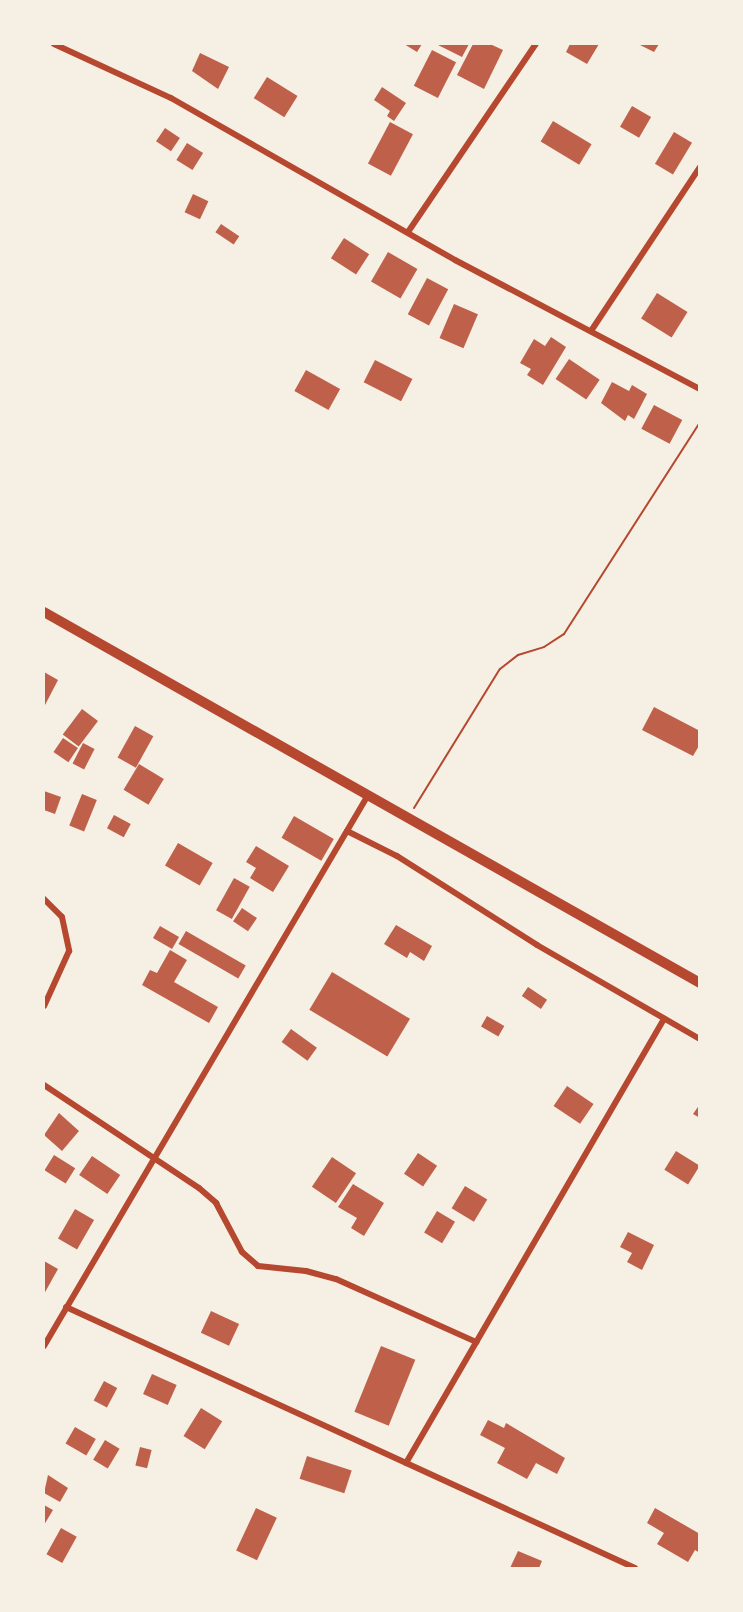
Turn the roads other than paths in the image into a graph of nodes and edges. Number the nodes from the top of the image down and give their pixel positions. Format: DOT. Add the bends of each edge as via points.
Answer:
graph roads {
  1 [pos="54,44"];
  2 [pos="536,44"];
  3 [pos="699,167"];
  4 [pos="408,232"];
  5 [pos="591,331"];
  6 [pos="699,389"];
  7 [pos="44,612"];
  8 [pos="368,795"];
  9 [pos="346,831"];
  10 [pos="44,899"];
  11 [pos="699,983"];
  12 [pos="44,1006"];
  13 [pos="664,1019"];
  14 [pos="699,1039"];
  15 [pos="44,1085"];
  16 [pos="154,1158"];
  17 [pos="66,1307"];
  18 [pos="476,1342"];
  19 [pos="44,1346"];
  20 [pos="406,1463"];
  21 [pos="635,1569"];
  1 -- 4 [label="street" via="171,99"];
  2 -- 4 [label="street"];
  3 -- 5 [label="street"];
  4 -- 5 [label="street"];
  5 -- 6 [label="street"];
  7 -- 8 [label="highway"];
  8 -- 9 [label="street"];
  8 -- 11 [label="highway"];
  9 -- 13 [label="street" via="407,861 537,945"];
  9 -- 16 [label="street"];
  10 -- 12 [label="street" via="62,917 69,951"];
  13 -- 14 [label="street"];
  13 -- 18 [label="street"];
  15 -- 16 [label="street"];
  16 -- 17 [label="street"];
  16 -- 18 [label="street" via="216,1203 242,1252 258,1266 336,1279"];
  17 -- 19 [label="street"];
  17 -- 20 [label="street"];
  18 -- 20 [label="street"];
  20 -- 21 [label="street"];
}
